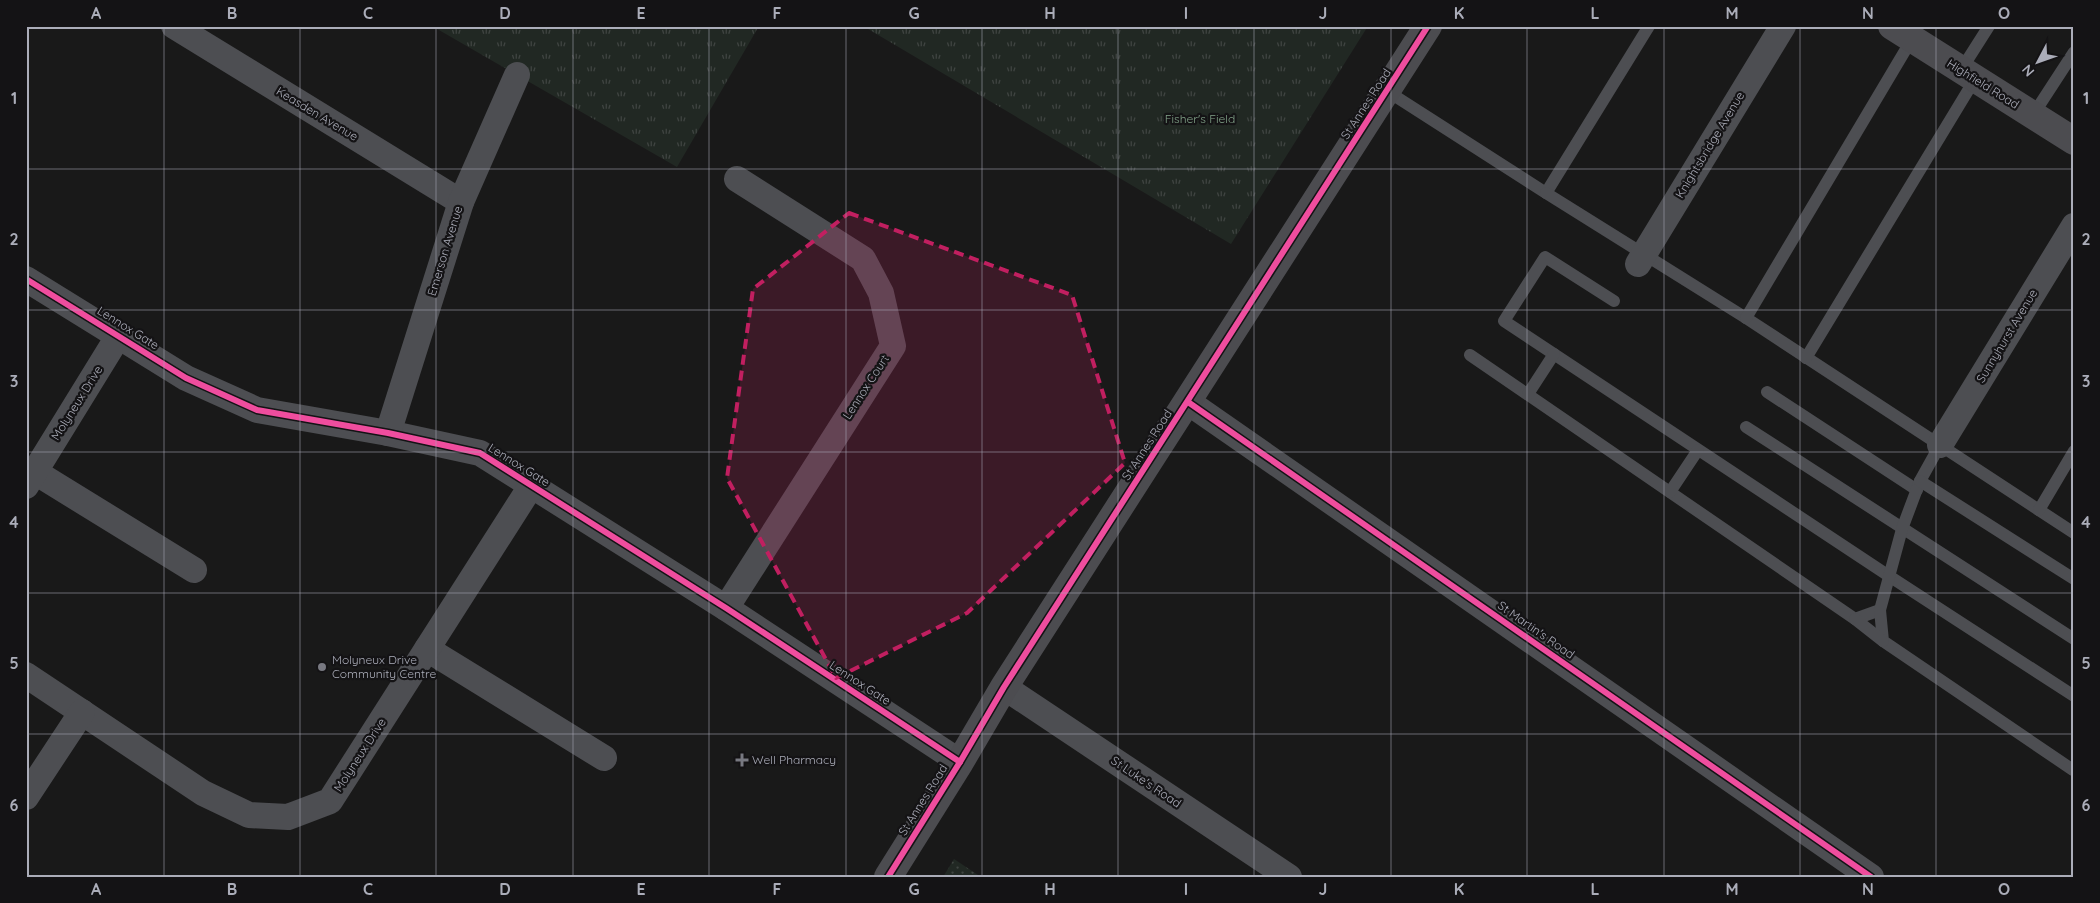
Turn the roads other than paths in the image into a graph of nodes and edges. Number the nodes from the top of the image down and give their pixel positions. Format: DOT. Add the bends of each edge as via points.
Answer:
graph roads {
  1 [pos="174,26"];
  2 [pos="1428,26"];
  3 [pos="1649,26"];
  4 [pos="1783,26"];
  5 [pos="1989,26"];
  6 [pos="1902,33"];
  7 [pos="2074,52"];
  8 [pos="1968,74"];
  9 [pos="517,75"];
  10 [pos="1387,91"];
  11 [pos="2033,115"];
  12 [pos="2074,141"];
  13 [pos="737,178"];
  14 [pos="1546,194"];
  15 [pos="461,202"];
  16 [pos="2074,226"];
  17 [pos="1641,259"];
  18 [pos="26,278"];
  19 [pos="1614,301"];
  20 [pos="1746,318"];
  21 [pos="119,335"];
  22 [pos="1554,354"];
  23 [pos="1470,355"];
  24 [pos="1806,358"];
  25 [pos="1767,392"];
  26 [pos="1528,394"];
  27 [pos="1188,402"];
  28 [pos="1746,427"];
  29 [pos="388,433"];
  30 [pos="1940,445"];
  31 [pos="1698,450"];
  32 [pos="2074,452"];
  33 [pos="30,479"];
  34 [pos="531,486"];
  35 [pos="1918,486"];
  36 [pos="1670,492"];
  37 [pos="2038,510"];
  38 [pos="1902,529"];
  39 [pos="2074,533"];
  40 [pos="194,570"];
  41 [pos="1889,576"];
  42 [pos="2074,579"];
  43 [pos="726,608"];
  44 [pos="1880,610"];
  45 [pos="1855,619"];
  46 [pos="2074,639"];
  47 [pos="1883,641"];
  48 [pos="427,650"];
  49 [pos="26,675"];
  50 [pos="1004,687"];
  51 [pos="2074,696"];
  52 [pos="82,712"];
  53 [pos="604,758"];
  54 [pos="960,762"];
  55 [pos="2074,768"];
  56 [pos="26,797"];
  57 [pos="888,877"];
  58 [pos="1289,877"];
  59 [pos="1871,877"];
  1 -- 15 [label="street, Keasden Avenue"];
  2 -- 10 [label="street, St Annes Road"];
  3 -- 14 [label="lane"];
  4 -- 17 [label="street, Knightsbridge Avenue"];
  5 -- 8 [label="lane"];
  6 -- 8 [label="street, Highfield Road"];
  6 -- 20 [label="lane"];
  7 -- 11 [label="lane"];
  8 -- 11 [label="street, Highfield Road"];
  8 -- 24 [label="lane"];
  9 -- 15 [label="street, Emerson Avenue"];
  10 -- 14 [label="lane"];
  10 -- 27 [label="street, St Annes Road"];
  11 -- 12 [label="street, Highfield Road"];
  13 -- 43 [label="street, Lennox Court" via="863,259 881,293 893,346"];
  14 -- 17 [label="lane"];
  15 -- 29 [label="street, Emerson Avenue"];
  16 -- 30 [label="street, Sunnyhurst Avenue"];
  17 -- 20 [label="lane"];
  18 -- 21 [label="street, Lennox Gate"];
  19 -- 22 [label="lane" via="1546,257 1504,321"];
  20 -- 24 [label="lane"];
  21 -- 29 [label="street, Lennox Gate" via="186,378 257,410"];
  21 -- 33 [label="street, Molyneux Drive"];
  22 -- 26 [label="lane"];
  22 -- 31 [label="lane"];
  23 -- 26 [label="lane"];
  24 -- 30 [label="lane"];
  25 -- 35 [label="lane"];
  26 -- 36 [label="lane"];
  27 -- 50 [label="street, St Annes Road"];
  27 -- 59 [label="street, St Martin's Road"];
  28 -- 38 [label="lane"];
  29 -- 34 [label="street, Lennox Gate" via="480,453"];
  30 -- 35 [label="lane"];
  30 -- 37 [label="lane"];
  31 -- 36 [label="lane"];
  31 -- 41 [label="lane"];
  32 -- 37 [label="lane"];
  33 -- 40 [label="street, Molyneux Drive"];
  34 -- 43 [label="street, Lennox Gate"];
  34 -- 48 [label="street, Molyneux Drive"];
  35 -- 38 [label="lane"];
  35 -- 42 [label="lane"];
  36 -- 45 [label="lane"];
  37 -- 39 [label="lane"];
  38 -- 41 [label="lane"];
  38 -- 46 [label="lane"];
  41 -- 44 [label="lane"];
  41 -- 51 [label="lane"];
  43 -- 54 [label="street, Lennox Gate"];
  44 -- 45 [label="lane"];
  44 -- 47 [label="lane"];
  45 -- 47 [label="lane"];
  47 -- 55 [label="lane"];
  48 -- 52 [label="street, Molyneux Drive" via="330,801 288,817 249,815 203,793"];
  48 -- 53 [label="street"];
  49 -- 52 [label="street, Molyneux Drive"];
  50 -- 54 [label="street, St Annes Road"];
  50 -- 58 [label="street, St Luke's Road"];
  52 -- 56 [label="street"];
  54 -- 57 [label="street, St Annes Road"];
}
